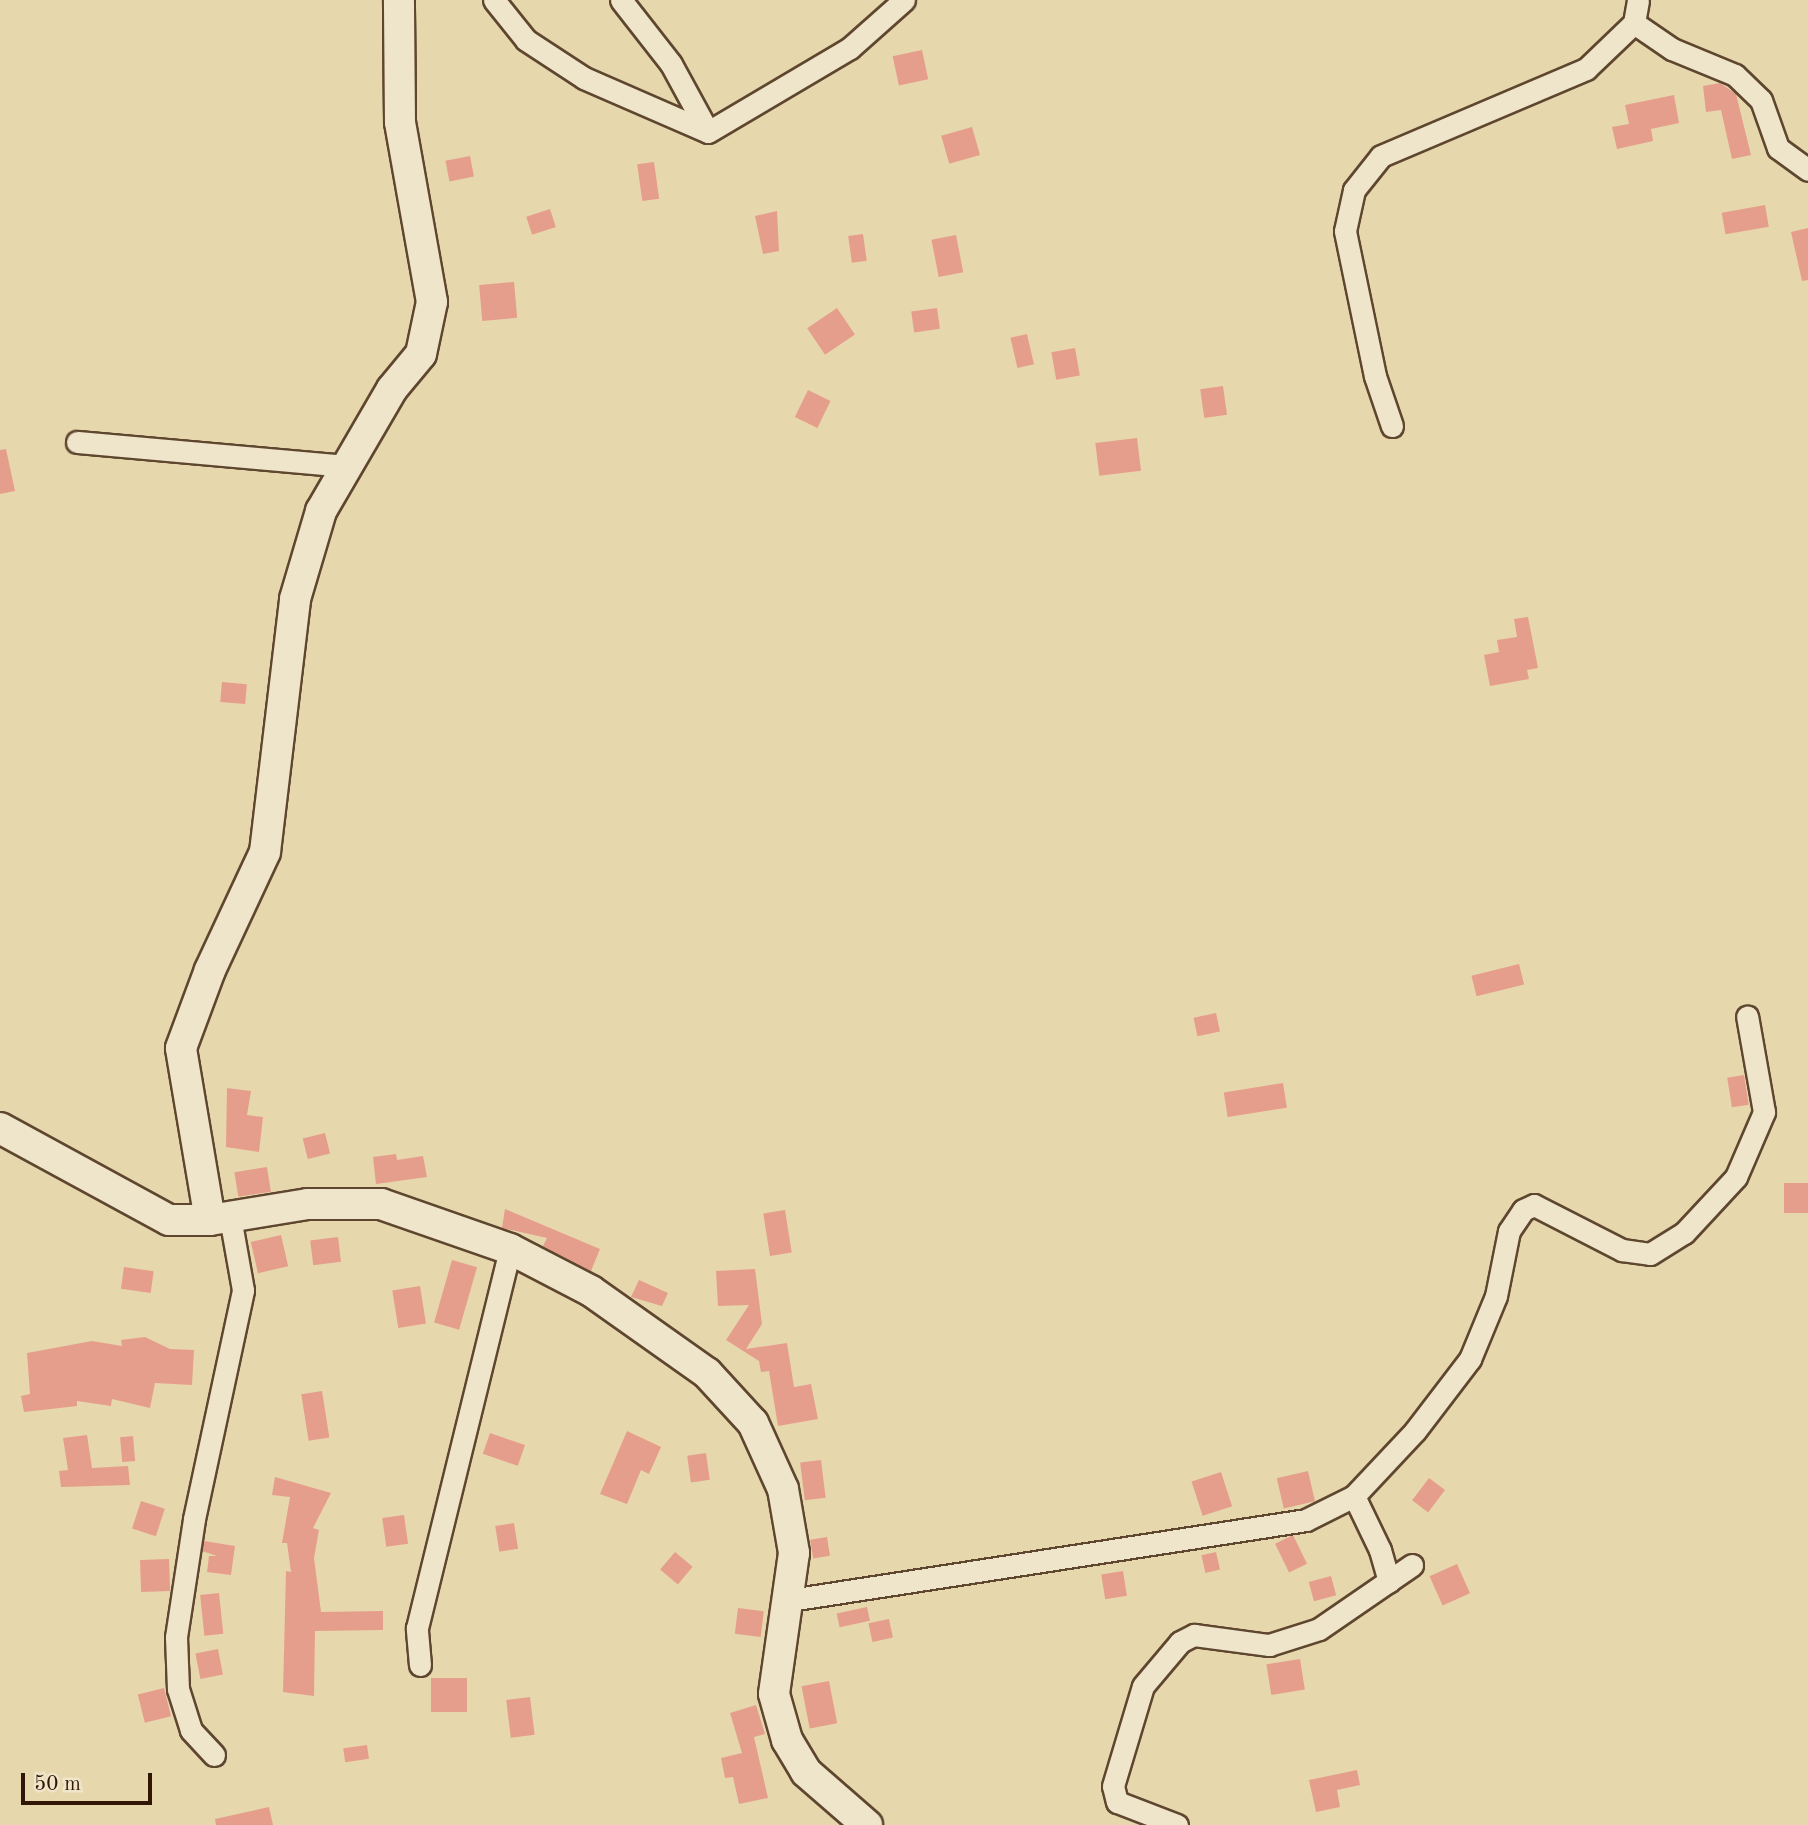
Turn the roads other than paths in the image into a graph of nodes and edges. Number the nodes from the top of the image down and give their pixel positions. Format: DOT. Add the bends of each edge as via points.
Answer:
graph roads {
  1 [pos="398,0"];
  2 [pos="494,0"];
  3 [pos="621,0"];
  4 [pos="905,0"];
  5 [pos="1638,0"];
  6 [pos="1634,23"];
  7 [pos="708,132"];
  8 [pos="1808,170"];
  9 [pos="1392,426"];
  10 [pos="77,442"];
  11 [pos="347,466"];
  12 [pos="1747,1016"];
  13 [pos="0,1128"];
  14 [pos="220,1219"];
  15 [pos="510,1249"];
  16 [pos="1354,1496"];
  17 [pos="1412,1564"];
  18 [pos="1389,1583"];
  19 [pos="790,1600"];
  20 [pos="420,1665"];
  21 [pos="214,1755"];
  22 [pos="850,1819"];
  23 [pos="1177,1825"];
  1 -- 11 [label="main road" via="400,122 432,302 421,354 392,390"];
  2 -- 7 [label="street" via="526,40 584,78"];
  3 -- 7 [label="street" via="671,64"];
  4 -- 7 [label="street" via="850,48"];
  5 -- 6 [label="street"];
  6 -- 8 [label="street" via="1672,49 1735,75 1761,100 1778,148"];
  6 -- 9 [label="street" via="1586,69 1381,156 1354,190 1345,231 1375,376"];
  10 -- 11 [label="street"];
  11 -- 14 [label="main road" via="321,511 295,599 265,852 210,970 181,1048"];
  12 -- 16 [label="street" via="1764,1112 1735,1178 1684,1233 1650,1254 1622,1250 1534,1205 1522,1210 1509,1231 1496,1296 1470,1359 1415,1431"];
  13 -- 14 [label="main road" via="169,1220"];
  14 -- 15 [label="main road" via="308,1204 382,1204"];
  14 -- 21 [label="street" via="243,1290 194,1519 176,1636 178,1689 191,1730"];
  15 -- 19 [label="main road" via="591,1291 707,1373 753,1423 783,1489 794,1553"];
  15 -- 20 [label="street" via="416,1628"];
  16 -- 18 [label="street" via="1380,1550"];
  16 -- 19 [label="street" via="1293,1522"];
  17 -- 18 [label="street"];
  18 -- 23 [label="street" via="1319,1629 1269,1645 1194,1635 1180,1643 1143,1686 1112,1786 1117,1802"];
  19 -- 22 [label="main road" via="774,1694 787,1740 806,1772"];
}
